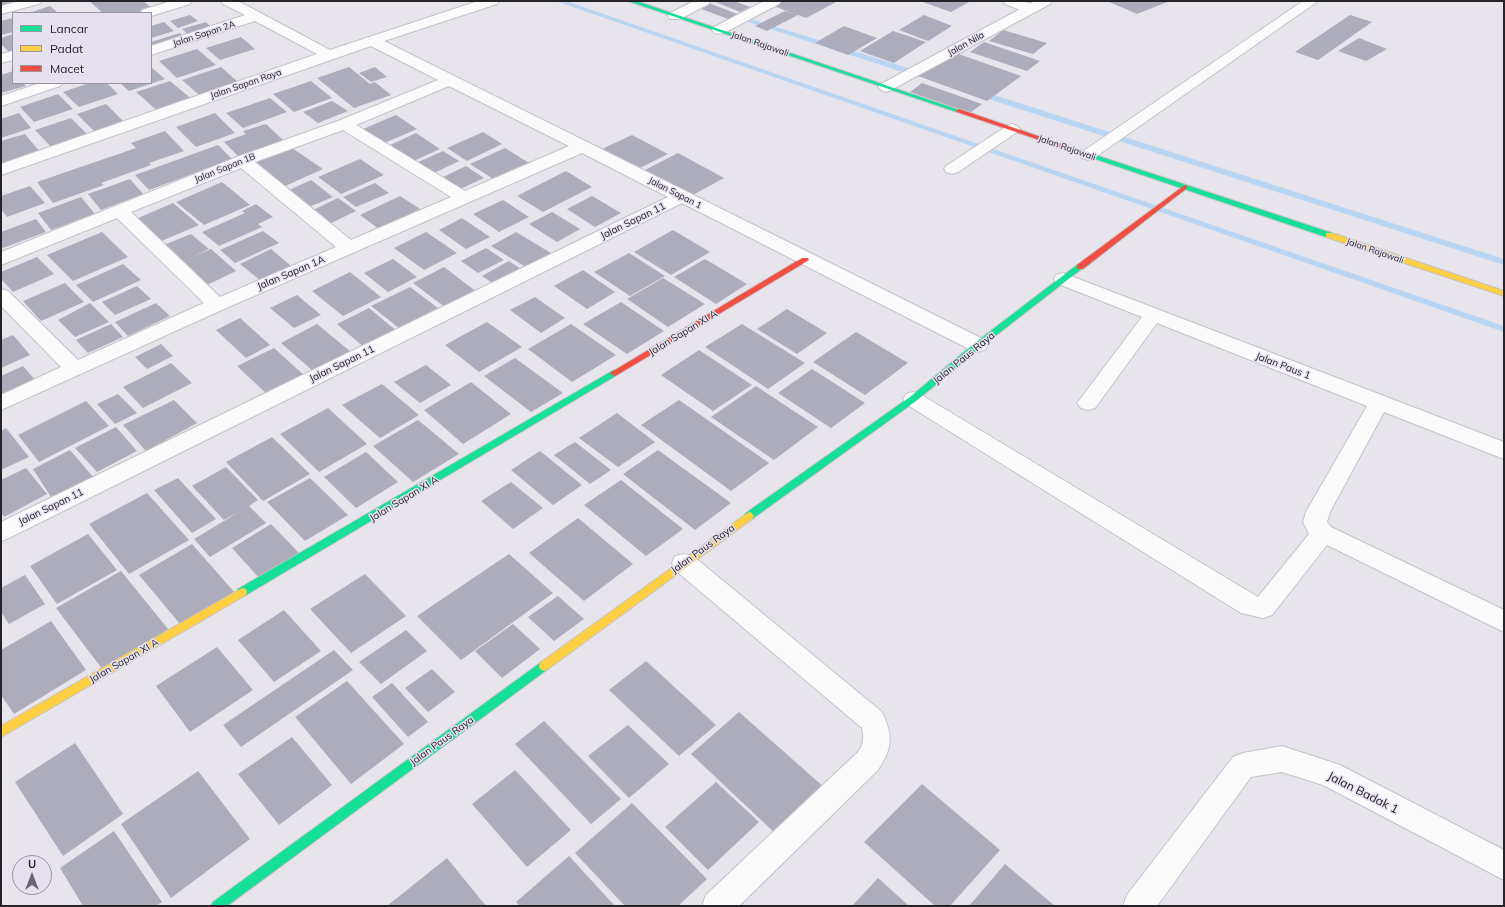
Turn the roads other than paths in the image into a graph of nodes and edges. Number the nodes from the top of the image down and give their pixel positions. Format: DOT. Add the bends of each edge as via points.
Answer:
graph roads {
  1 [pos="34,1"];
  2 [pos="185,1"];
  3 [pos="228,1"];
  4 [pos="492,1"];
  5 [pos="631,1"];
  6 [pos="704,1"];
  7 [pos="774,1"];
  8 [pos="1010,1"];
  9 [pos="1045,1"];
  10 [pos="1312,1"];
  11 [pos="1031,9"];
  12 [pos="1,10"];
  13 [pos="150,12"];
  14 [pos="257,16"];
  15 [pos="675,16"];
  16 [pos="718,30"];
  17 [pos="372,41"];
  18 [pos="152,51"];
  19 [pos="12,55"];
  20 [pos="329,55"];
  21 [pos="1,59"];
  22 [pos="450,80"];
  23 [pos="52,84"];
  24 [pos="886,87"];
  25 [pos="1,101"];
  26 [pos="344,124"];
  27 [pos="1012,129"];
  28 [pos="582,147"];
  29 [pos="1088,155"];
  30 [pos="243,161"];
  31 [pos="952,169"];
  32 [pos="1,170"];
  33 [pos="1185,187"];
  34 [pos="683,196"];
  35 [pos="464,198"];
  36 [pos="120,211"];
  37 [pos="349,248"];
  38 [pos="1,259"];
  39 [pos="805,260"];
  40 [pos="1064,279"];
  41 [pos="1504,294"];
  42 [pos="1,295"];
  43 [pos="217,305"];
  44 [pos="1153,315"];
  45 [pos="978,345"];
  46 [pos="75,369"];
  47 [pos="914,399"];
  48 [pos="1088,402"];
  49 [pos="1,403"];
  50 [pos="1379,403"];
  51 [pos="1504,451"];
  52 [pos="1,532"];
  53 [pos="1323,533"];
  54 [pos="684,563"];
  55 [pos="1504,622"];
  56 [pos="1,732"];
  57 [pos="1504,866"];
  58 [pos="217,906"];
  59 [pos="717,906"];
  60 [pos="1138,906"];
  1 -- 12 [label="street"];
  2 -- 13 [label="street"];
  3 -- 14 [label="street"];
  4 -- 17 [label="street, Jalan Sapan Raya"];
  5 -- 15 [label="street, Jalan Rajawali"];
  6 -- 15 [label="lane"];
  7 -- 16 [label="street"];
  8 -- 11 [label="lane"];
  9 -- 11 [label="street, Jalan Nila"];
  10 -- 29 [label="lane"];
  11 -- 24 [label="street, Jalan Nila"];
  14 -- 18 [label="street, Jalan Sapan 2A"];
  14 -- 20 [label="street"];
  15 -- 16 [label="street, Jalan Rajawali"];
  16 -- 24 [label="street, Jalan Rajawali"];
  17 -- 20 [label="street, Jalan Sapan Raya"];
  17 -- 22 [label="street, Jalan Sapan 1"];
  19 -- 21 [label="street"];
  20 -- 32 [label="street, Jalan Sapan Raya"];
  22 -- 26 [label="street, Jalan Sapan 1B"];
  22 -- 28 [label="street, Jalan Sapan 1"];
  23 -- 25 [label="street"];
  24 -- 27 [label="street, Jalan Rajawali"];
  26 -- 30 [label="street, Jalan Sapan 1B"];
  26 -- 35 [label="street"];
  27 -- 29 [label="street, Jalan Rajawali"];
  27 -- 31 [label="lane"];
  28 -- 34 [label="street, Jalan Sapan 1"];
  28 -- 35 [label="street, Jalan Sapan 1A"];
  29 -- 33 [label="street, Jalan Rajawali"];
  30 -- 36 [label="street, Jalan Sapan 1B"];
  30 -- 37 [label="street"];
  33 -- 40 [label="street, Jalan Paus Raya"];
  33 -- 41 [label="street, Jalan Rajawali"];
  34 -- 39 [label="street, Jalan Sapan 1"];
  34 -- 52 [label="street, Jalan Sapan 11"];
  35 -- 37 [label="street, Jalan Sapan 1A"];
  36 -- 38 [label="street, Jalan Sapan 1B"];
  36 -- 43 [label="street"];
  37 -- 43 [label="street, Jalan Sapan 1A"];
  39 -- 45 [label="street, Jalan Sapan 1"];
  39 -- 56 [label="street, Jalan Sapan XI A" via="371,518"];
  40 -- 44 [label="street, Jalan Paus 1"];
  40 -- 45 [label="street, Jalan Paus Raya"];
  42 -- 46 [label="street"];
  43 -- 46 [label="street, Jalan Sapan 1A"];
  44 -- 48 [label="street"];
  44 -- 50 [label="street, Jalan Paus 1"];
  45 -- 47 [label="street, Jalan Paus Raya"];
  46 -- 49 [label="street, Jalan Sapan 1A"];
  47 -- 53 [label="street" via="1250,606 1263,608"];
  47 -- 54 [label="street, Jalan Paus Raya"];
  50 -- 51 [label="street, Jalan Paus 1"];
  50 -- 53 [label="street" via="1315,518 1317,528"];
  53 -- 55 [label="street"];
  54 -- 58 [label="street, Jalan Paus Raya"];
  54 -- 59 [label="street" via="872,720 878,733 874,753 868,761"];
  57 -- 60 [label="street, Jalan Badak 1" via="1330,774 1282,759 1243,766"];
}
